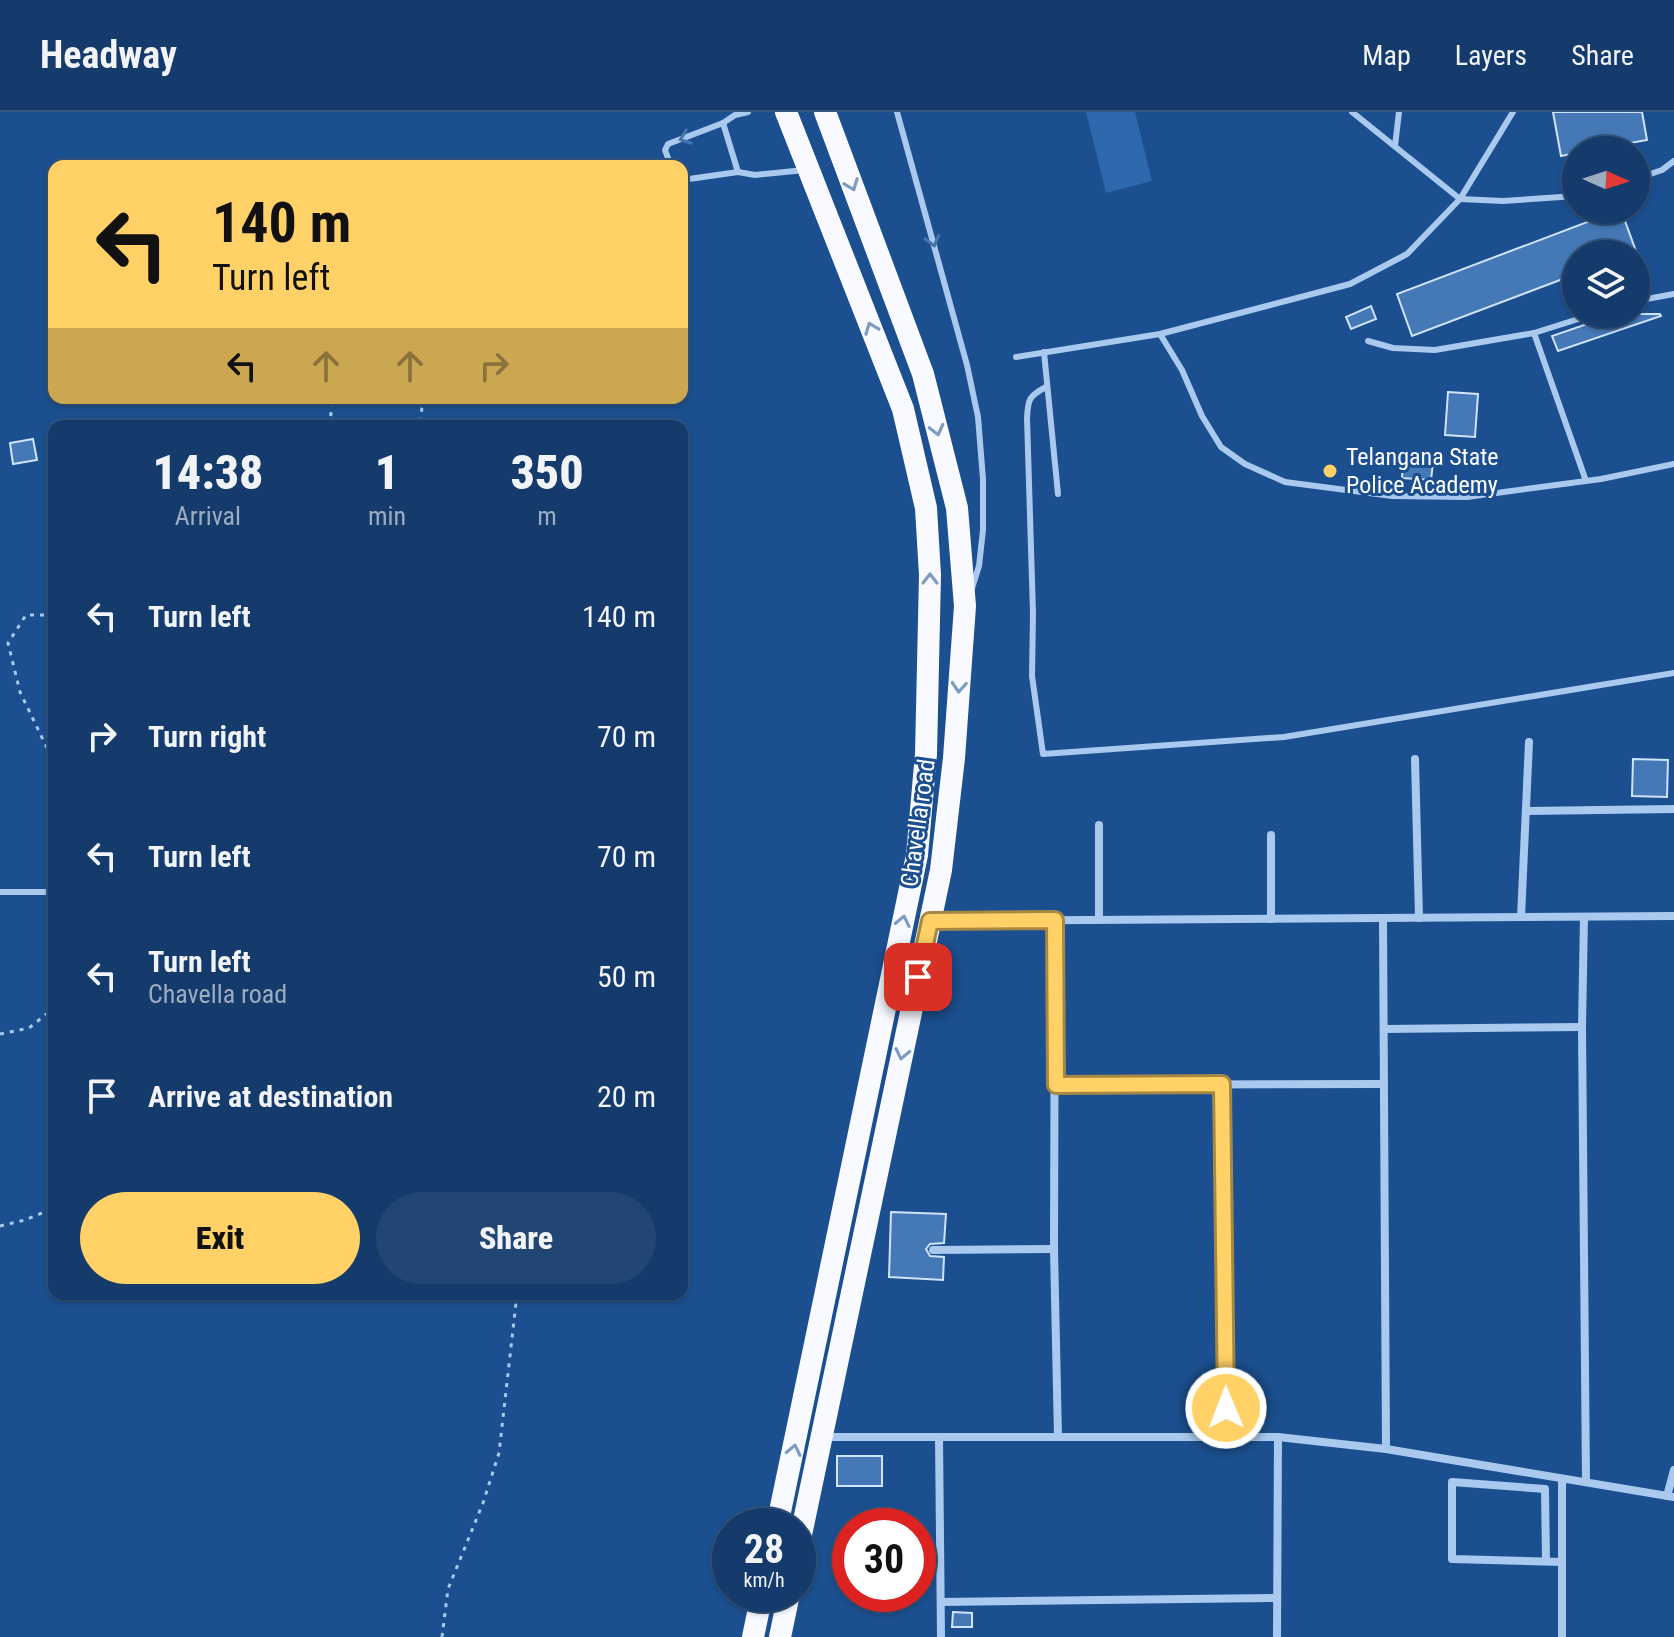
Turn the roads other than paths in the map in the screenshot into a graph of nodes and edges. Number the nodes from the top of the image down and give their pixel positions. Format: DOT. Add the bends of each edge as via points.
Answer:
graph roads {
  1 [pos="748,112"];
  2 [pos="786,112"];
  3 [pos="825,112"];
  4 [pos="897,112"];
  5 [pos="1352,112"];
  6 [pos="1399,112"];
  7 [pos="1513,112"];
  8 [pos="723,123"];
  9 [pos="1395,146"];
  10 [pos="669,160"];
  11 [pos="1674,161"];
  12 [pos="809,170"];
  13 [pos="738,172"];
  14 [pos="1650,174"];
  15 [pos="688,179"];
  16 [pos="1562,197"];
  17 [pos="1460,199"];
  18 [pos="1674,294"];
  19 [pos="1650,298"];
  20 [pos="1562,324"];
  21 [pos="1534,333"];
  22 [pos="1160,334"];
  23 [pos="1368,341"];
  24 [pos="1044,352"];
  25 [pos="1016,357"];
  26 [pos="1046,387"];
  27 [pos="1674,464"];
  28 [pos="1586,481"];
  29 [pos="1058,494"];
  30 [pos="965,606"];
  31 [pos="1674,673"];
  32 [pos="1529,742"];
  33 [pos="1415,759"];
  34 [pos="1674,809"];
  35 [pos="1526,811"];
  36 [pos="1099,825"];
  37 [pos="1271,835"];
  38 [pos="0,892"];
  39 [pos="48,892"];
  40 [pos="1674,916"];
  41 [pos="1521,917"];
  42 [pos="1584,917"];
  43 [pos="1419,918"];
  44 [pos="1271,919"];
  45 [pos="1383,919"];
  46 [pos="1055,920"];
  47 [pos="1099,920"];
  48 [pos="930,921"];
  49 [pos="1582,1027"];
  50 [pos="1384,1029"];
  51 [pos="1222,1084"];
  52 [pos="1384,1084"];
  53 [pos="1056,1085"];
  54 [pos="852,1170"];
  55 [pos="876,1175"];
  56 [pos="1054,1249"];
  57 [pos="933,1250"];
  58 [pos="821,1437"];
  59 [pos="939,1437"];
  60 [pos="1058,1437"];
  61 [pos="1226,1437"];
  62 [pos="1278,1437"];
  63 [pos="1386,1449"];
  64 [pos="1674,1470"];
  65 [pos="1562,1479"];
  66 [pos="1586,1482"];
  67 [pos="1671,1496"];
  68 [pos="781,1508"];
  69 [pos="806,1508"];
  70 [pos="1546,1561"];
  71 [pos="1562,1562"];
  72 [pos="1277,1598"];
  73 [pos="941,1602"];
  74 [pos="758,1612"];
  75 [pos="785,1612"];
  76 [pos="753,1637"];
  77 [pos="780,1637"];
  78 [pos="941,1637"];
  79 [pos="1277,1637"];
  80 [pos="1562,1637"];
  1 -- 8 [label="lane"];
  2 -- 12 [label="highway, Chavella road"];
  3 -- 30 [label="highway, Chavella road, one-way" via="923,374 957,508"];
  4 -- 30 [label="lane, one-way" via="978,417 983,530 979,566"];
  5 -- 9 [label="lane"];
  6 -- 9 [label="lane"];
  7 -- 17 [label="lane"];
  8 -- 10 [label="lane, one-way" via="668,144"];
  8 -- 13 [label="lane"];
  9 -- 17 [label="lane"];
  11 -- 14 [label="lane"];
  12 -- 13 [label="lane"];
  54 -- 12 [label="highway, Chavella road, one-way" via="917,855 926,754 930,575 926,508 903,409"];
  13 -- 15 [label="lane"];
  16 -- 17 [label="lane"];
  17 -- 22 [label="lane" via="1407,254 1350,284"];
  18 -- 19 [label="lane"];
  20 -- 21 [label="lane"];
  21 -- 23 [label="lane" via="1435,350"];
  21 -- 28 [label="lane"];
  22 -- 24 [label="lane"];
  22 -- 28 [label="lane" via="1221,447 1285,482 1392,496 1467,497"];
  24 -- 25 [label="lane"];
  24 -- 26 [label="lane"];
  26 -- 29 [label="lane"];
  26 -- 31 [label="lane" via="1027,402 1032,676 1043,754 1284,737"];
  27 -- 28 [label="lane"];
  30 -- 48 [label="highway, Chavella road, one-way" via="954,758"];
  32 -- 35 [label="street"];
  33 -- 43 [label="street"];
  34 -- 35 [label="street"];
  35 -- 41 [label="street"];
  36 -- 47 [label="street"];
  37 -- 44 [label="street"];
  38 -- 39 [label="lane"];
  40 -- 42 [label="street"];
  41 -- 42 [label="street"];
  41 -- 43 [label="street"];
  42 -- 49 [label="street"];
  43 -- 45 [label="street"];
  44 -- 45 [label="street"];
  44 -- 47 [label="street"];
  45 -- 50 [label="street"];
  46 -- 47 [label="street"];
  46 -- 48 [label="street"];
  46 -- 53 [label="street"];
  48 -- 55 [label="highway, Chavella road, one-way"];
  49 -- 50 [label="street"];
  49 -- 66 [label="street"];
  50 -- 52 [label="street"];
  51 -- 52 [label="street"];
  51 -- 53 [label="street"];
  51 -- 61 [label="street"];
  52 -- 63 [label="street"];
  53 -- 56 [label="street"];
  54 -- 55 [label="highway"];
  68 -- 54 [label="highway, Chavella road, one-way"];
  55 -- 58 [label="highway, Chavella road"];
  56 -- 57 [label="street"];
  56 -- 60 [label="street"];
  58 -- 59 [label="street"];
  58 -- 69 [label="highway, Chavella road"];
  59 -- 60 [label="street"];
  59 -- 73 [label="street"];
  60 -- 61 [label="street"];
  61 -- 62 [label="street"];
  62 -- 63 [label="street"];
  62 -- 72 [label="street"];
  63 -- 65 [label="street"];
  64 -- 67 [label="street"];
  65 -- 66 [label="street"];
  65 -- 71 [label="street"];
  66 -- 67 [label="street"];
  70 -- 70 [label="street" via="1452,1559 1452,1482 1545,1489"];
  70 -- 71 [label="street"];
  71 -- 80 [label="street"];
  72 -- 73 [label="street"];
  72 -- 79 [label="street"];
  73 -- 78 [label="street"];
  74 -- 76 [label="highway"];
  75 -- 77 [label="highway"];
}
